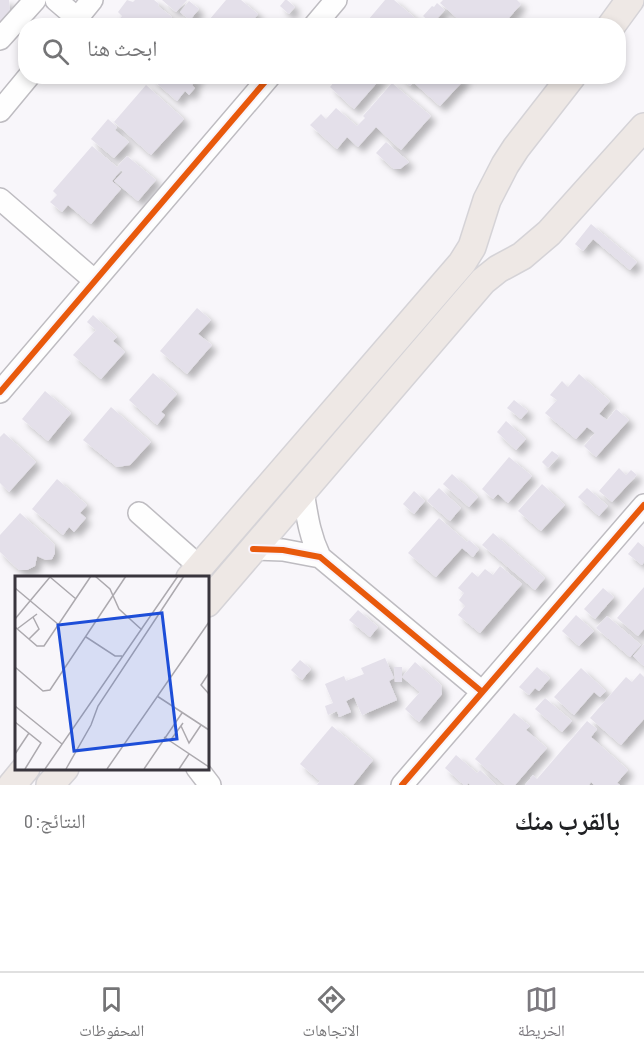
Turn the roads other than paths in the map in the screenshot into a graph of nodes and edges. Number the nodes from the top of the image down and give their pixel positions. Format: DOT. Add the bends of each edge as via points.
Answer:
graph roads {
  1 [pos="35,0"];
  2 [pos="56,0"];
  3 [pos="92,0"];
  4 [pos="336,0"];
  5 [pos="630,0"];
  6 [pos="19,18"];
  7 [pos="71,18"];
  8 [pos="77,18"];
  9 [pos="321,18"];
  10 [pos="617,18"];
  11 [pos="18,19"];
  12 [pos="0,39"];
  13 [pos="22,84"];
  14 [pos="263,84"];
  15 [pos="566,84"];
  16 [pos="0,111"];
  17 [pos="644,127"];
  18 [pos="0,199"];
  19 [pos="468,255"];
  20 [pos="489,275"];
  21 [pos="95,281"];
  22 [pos="0,392"];
  23 [pos="303,491"];
  24 [pos="644,505"];
  25 [pos="138,513"];
  26 [pos="253,549"];
  27 [pos="320,556"];
  28 [pos="195,573"];
  29 [pos="208,602"];
  30 [pos="481,691"];
  31 [pos="24,770"];
  32 [pos="62,770"];
  33 [pos="199,770"];
  34 [pos="12,785"];
  35 [pos="50,785"];
  36 [pos="210,785"];
  37 [pos="402,785"];
  1 -- 6 [label="street"];
  2 -- 7 [label="street"];
  3 -- 8 [label="street"];
  4 -- 9 [label="street"];
  5 -- 10 [label="main road"];
  11 -- 12 [label="street"];
  13 -- 16 [label="street"];
  14 -- 21 [label="street"];
  15 -- 19 [label="main road" via="505,165 487,200"];
  17 -- 20 [label="main road" via="549,233 522,256"];
  18 -- 21 [label="street"];
  19 -- 20 [label="main road"];
  19 -- 28 [label="main road"];
  20 -- 23 [label="main road"];
  21 -- 22 [label="street"];
  23 -- 26 [label="main road"];
  23 -- 27 [label="street" via="308,528"];
  24 -- 30 [label="street"];
  25 -- 28 [label="street"];
  26 -- 27 [label="street"];
  26 -- 29 [label="main road"];
  27 -- 30 [label="street"];
  30 -- 37 [label="street"];
  31 -- 34 [label="main road"];
  32 -- 35 [label="main road"];
  33 -- 36 [label="street"];
}
